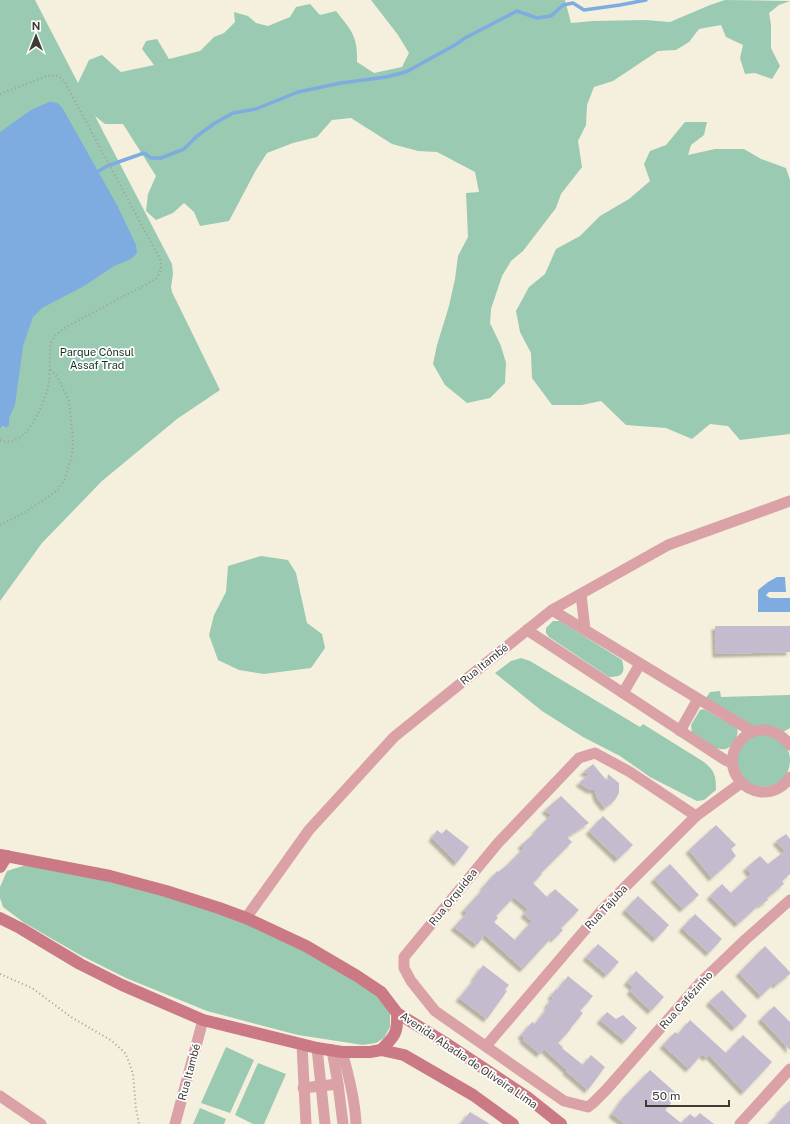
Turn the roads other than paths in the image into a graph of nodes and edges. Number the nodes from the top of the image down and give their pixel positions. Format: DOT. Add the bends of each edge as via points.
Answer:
graph roads {
  1 [pos="790,501"];
  2 [pos="580,594"];
  3 [pos="552,610"];
  4 [pos="527,630"];
  5 [pos="585,630"];
  6 [pos="640,664"];
  7 [pos="623,693"];
  8 [pos="698,699"];
  9 [pos="680,731"];
  10 [pos="753,732"];
  11 [pos="788,739"];
  12 [pos="732,763"];
  13 [pos="790,777"];
  14 [pos="741,782"];
  15 [pos="786,789"];
  16 [pos="696,816"];
  17 [pos="3,856"];
  18 [pos="0,867"];
  19 [pos="790,900"];
  20 [pos="0,918"];
  21 [pos="246,918"];
  22 [pos="397,1013"];
  23 [pos="203,1020"];
  24 [pos="302,1045"];
  25 [pos="486,1046"];
  26 [pos="318,1048"];
  27 [pos="381,1050"];
  28 [pos="337,1051"];
  29 [pos="790,1069"];
  30 [pos="338,1084"];
  31 [pos="321,1085"];
  32 [pos="303,1088"];
  33 [pos="0,1096"];
  34 [pos="588,1107"];
  35 [pos="41,1124"];
  36 [pos="175,1124"];
  37 [pos="306,1124"];
  38 [pos="325,1124"];
  39 [pos="343,1124"];
  40 [pos="356,1124"];
  41 [pos="513,1124"];
  42 [pos="561,1124"];
  43 [pos="740,1124"];
  1 -- 2 [label="street, Rua Itambé" via="668,545"];
  2 -- 3 [label="street, Rua Itambé"];
  2 -- 5 [label="street"];
  3 -- 4 [label="street, Rua Itambé"];
  3 -- 5 [label="street"];
  4 -- 7 [label="street"];
  4 -- 21 [label="street, Rua Itambé" via="394,737 309,830"];
  5 -- 6 [label="street"];
  6 -- 7 [label="street"];
  6 -- 8 [label="street"];
  7 -- 9 [label="street"];
  8 -- 9 [label="street"];
  8 -- 10 [label="street"];
  9 -- 12 [label="street"];
  10 -- 11 [label="street" via="769,730"];
  10 -- 12 [label="street" via="737,744"];
  12 -- 14 [label="street"];
  13 -- 15 [label="street"];
  14 -- 15 [label="street" via="757,791"];
  14 -- 16 [label="street, Rua Tajuba"];
  16 -- 25 [label="street, Rua Tajuba" via="602,910"];
  16 -- 25 [label="street, Rua Orquídea" via="630,772 595,753 579,758 498,843 404,957 404,968 410,981 435,1011"];
  17 -- 18 [label="street"];
  17 -- 21 [label="street, Avenida Abadia de Oliveira Lima" via="110,876 159,889"];
  19 -- 34 [label="street, Rua Cafézinho" via="700,983 607,1089"];
  20 -- 23 [label="street" via="80,964"];
  21 -- 22 [label="street, Avenida Abadia de Oliveira Lima" via="306,946 357,976 381,992"];
  22 -- 27 [label="street" via="398,1027 392,1039"];
  22 -- 42 [label="street, Avenida Abadia de Oliveira Lima" via="527,1097"];
  23 -- 24 [label="street"];
  23 -- 36 [label="street, Rua Itambé"];
  24 -- 26 [label="street"];
  24 -- 32 [label="street"];
  25 -- 34 [label="street, Rua Orquídea" via="564,1101"];
  26 -- 28 [label="street"];
  26 -- 31 [label="street"];
  27 -- 28 [label="street"];
  27 -- 41 [label="street" via="404,1055 473,1095"];
  28 -- 30 [label="street"];
  28 -- 40 [label="street" via="349,1076 356,1106"];
  29 -- 43 [label="street"];
  30 -- 31 [label="street"];
  30 -- 39 [label="street"];
  31 -- 32 [label="street"];
  31 -- 38 [label="street"];
  32 -- 37 [label="street"];
  33 -- 35 [label="street"];
}
